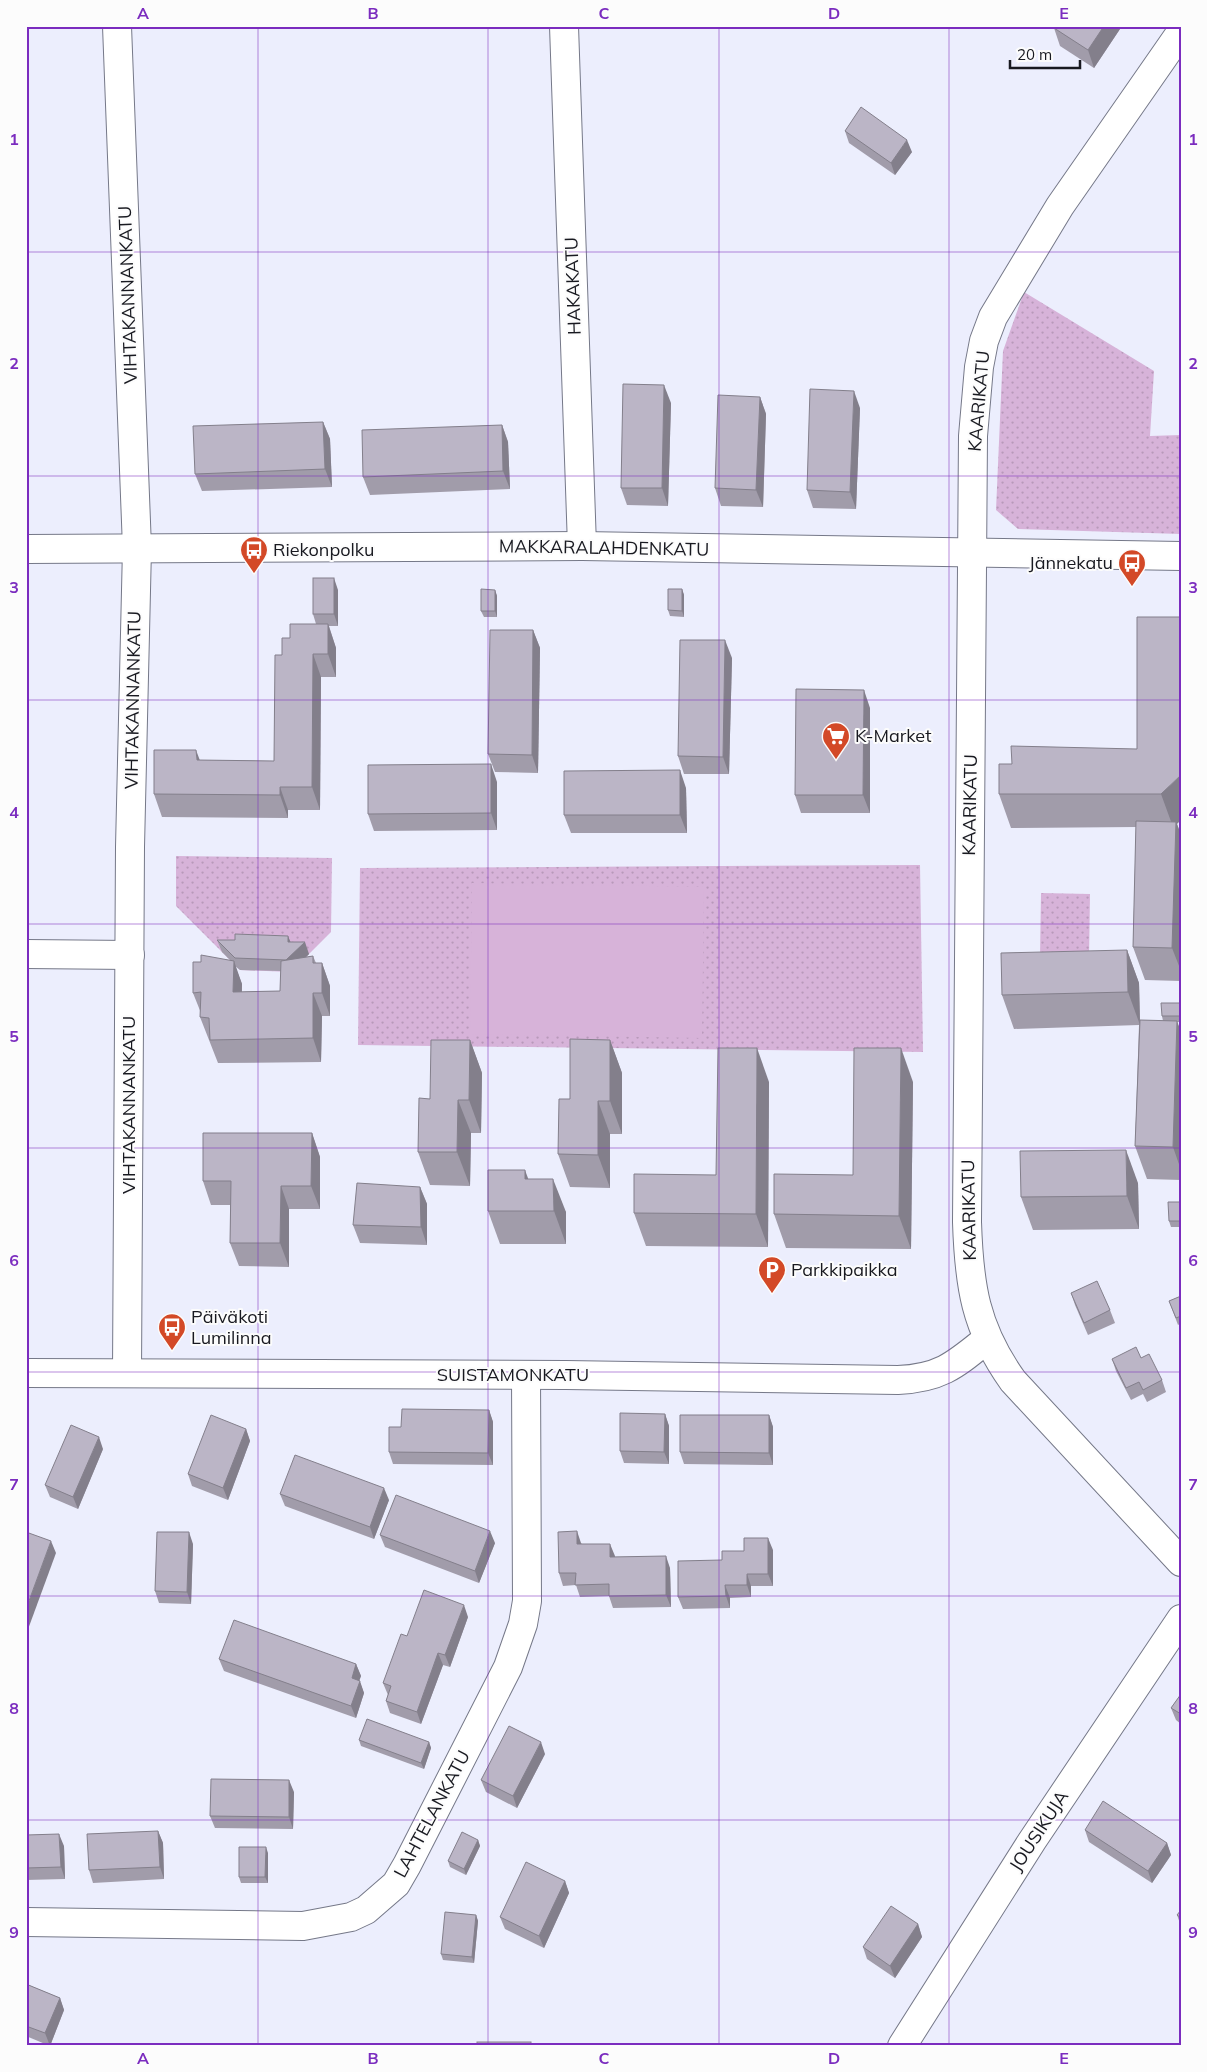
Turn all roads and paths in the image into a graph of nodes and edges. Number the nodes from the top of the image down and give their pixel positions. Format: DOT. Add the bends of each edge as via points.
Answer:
graph roads {
  1 [pos="117,26"];
  2 [pos="564,26"];
  3 [pos="1181,32"];
  4 [pos="582,546"];
  5 [pos="136,548"];
  6 [pos="26,549"];
  7 [pos="973,553"];
  8 [pos="1181,556"];
  9 [pos="26,954"];
  10 [pos="130,955"];
  11 [pos="987,1339"];
  12 [pos="26,1373"];
  13 [pos="127,1373"];
  14 [pos="526,1375"];
  15 [pos="1181,1562"];
  16 [pos="1181,1619"];
  17 [pos="26,1922"];
  18 [pos="902,2046"];
  1 -- 5 [label="street, VIHTAKANNANKATU"];
  2 -- 4 [label="street, HAKAKATU"];
  3 -- 7 [label="street, KAARIKATU" via="1060,206 993,317 984,341 976,391"];
  4 -- 5 [label="street, MAKKARALAHDENKATU"];
  4 -- 7 [label="street, MAKKARALAHDENKATU"];
  5 -- 6 [label="street, MAKKARALAHDENKATU"];
  5 -- 10 [label="street, VIHTAKANNANKATU"];
  7 -- 8 [label="street, MAKKARALAHDENKATU"];
  7 -- 11 [label="street, KAARIKATU" via="967,1222 975,1304"];
  9 -- 10 [label="street"];
  10 -- 13 [label="street, VIHTAKANNANKATU"];
  11 -- 14 [label="street, SUISTAMONKATU" via="958,1363 942,1372 917,1379"];
  11 -- 15 [label="street, KAARIKATU" via="1013,1381"];
  12 -- 13 [label="street, SUISTAMONKATU"];
  13 -- 14 [label="street, SUISTAMONKATU"];
  14 -- 17 [label="street, LAHTELANKATU" via="527,1601 524,1624 508,1667 396,1884 366,1910 351,1917 303,1926"];
  16 -- 18 [label="street, JOUSIKUJA" via="1032,1841"];
}
